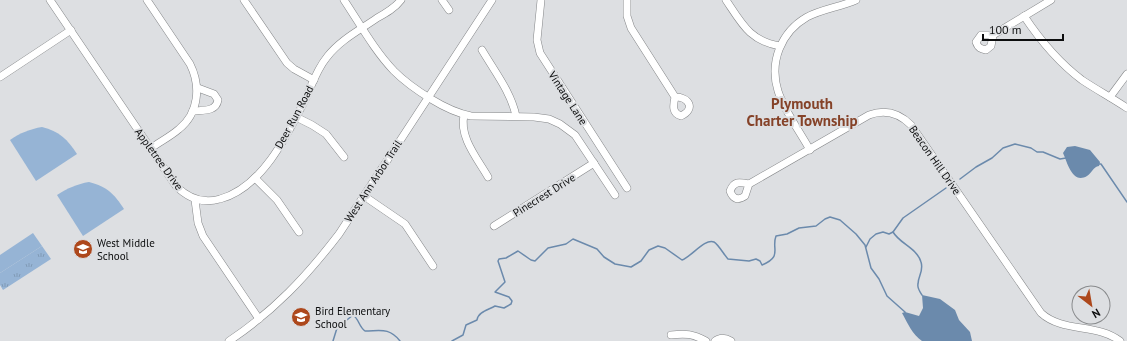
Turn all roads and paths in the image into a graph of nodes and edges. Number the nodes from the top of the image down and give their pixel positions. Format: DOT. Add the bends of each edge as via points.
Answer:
graph roads {
  1 [pos="50,0"];
  2 [pos="147,0"];
  3 [pos="244,0"];
  4 [pos="344,0"];
  5 [pos="401,0"];
  6 [pos="442,0"];
  7 [pos="492,0"];
  8 [pos="541,0"];
  9 [pos="627,0"];
  10 [pos="726,0"];
  11 [pos="856,0"];
  12 [pos="1051,0"];
  13 [pos="840,3"];
  14 [pos="449,10"];
  15 [pos="1024,16"];
  16 [pos="363,28"];
  17 [pos="71,30"];
  18 [pos="993,35"];
  19 [pos="780,46"];
  20 [pos="482,50"];
  21 [pos="1127,74"];
  22 [pos="0,76"];
  23 [pos="314,80"];
  24 [pos="198,88"];
  25 [pos="428,97"];
  26 [pos="675,97"];
  27 [pos="1110,97"];
  28 [pos="1127,108"];
  29 [pos="193,111"];
  30 [pos="464,115"];
  31 [pos="516,116"];
  32 [pos="296,117"];
  33 [pos="150,149"];
  34 [pos="810,150"];
  35 [pos="344,156"];
  36 [pos="594,163"];
  37 [pos="488,177"];
  38 [pos="255,178"];
  39 [pos="749,184"];
  40 [pos="627,188"];
  41 [pos="364,196"];
  42 [pos="615,196"];
  43 [pos="195,200"];
  44 [pos="494,226"];
  45 [pos="299,232"];
  46 [pos="433,266"];
  47 [pos="259,319"];
  48 [pos="671,335"];
  49 [pos="229,341"];
  50 [pos="706,341"];
  51 [pos="715,341"];
  52 [pos="731,341"];
  53 [pos="1120,341"];
  1 -- 17 [label="street, Appletree Drive"];
  2 -- 24 [label="street" via="190,64"];
  3 -- 23 [label="street" via="287,63"];
  4 -- 16 [label="street"];
  5 -- 16 [label="street, Deer Run Road" via="391,10"];
  6 -- 14 [label="street"];
  7 -- 25 [label="street, West Ann Arbor Trail"];
  8 -- 40 [label="street, Vintage Lane" via="537,40 540,54"];
  9 -- 26 [label="street" via="627,16 631,28"];
  10 -- 19 [label="street" via="753,36 762,42"];
  11 -- 13 [label="street"];
  12 -- 15 [label="street"];
  13 -- 19 [label="street" via="801,21 788,33"];
  15 -- 18 [label="street"];
  15 -- 27 [label="street" via="1061,62"];
  16 -- 23 [label="street, Deer Run Road" via="333,50 322,63"];
  16 -- 25 [label="street" via="394,71"];
  17 -- 22 [label="street"];
  17 -- 33 [label="street, Appletree Drive"];
  19 -- 34 [label="street" via="775,67 777,89"];
  20 -- 31 [label="street" via="509,94"];
  21 -- 27 [label="street"];
  23 -- 32 [label="street, Deer Run Road"];
  24 -- 29 [label="street"];
  24 -- 29 [label="street" via="214,94 218,100 214,108"];
  25 -- 30 [label="street"];
  25 -- 41 [label="street, West Ann Arbor Trail"];
  27 -- 28 [label="street"];
  29 -- 33 [label="street" via="179,129"];
  30 -- 31 [label="street"];
  30 -- 37 [label="street" via="462,125 465,137"];
  31 -- 36 [label="street" via="541,118 560,124 575,136"];
  32 -- 35 [label="street" via="326,134"];
  32 -- 38 [label="street, Deer Run Road" via="277,149"];
  33 -- 43 [label="street, Appletree Drive" via="176,186"];
  34 -- 39 [label="street, Beacon Hill Drive"];
  34 -- 53 [label="street, Beacon Hill Drive" via="875,113 887,112 902,118 911,125 1041,313 1057,323 1108,333"];
  36 -- 42 [label="street"];
  36 -- 44 [label="street, Pinecrest Drive"];
  38 -- 43 [label="street, Deer Run Road" via="242,189 224,198 210,201"];
  38 -- 45 [label="street" via="277,200"];
  41 -- 46 [label="street" via="405,224"];
  41 -- 47 [label="street, West Ann Arbor Trail" via="310,271"];
  43 -- 47 [label="street" via="198,223 203,236"];
  47 -- 49 [label="street, West Ann Arbor Trail"];
  48 -- 50 [label="street" via="694,335"];
  51 -- 52 [label="street" via="725,338"];
}
